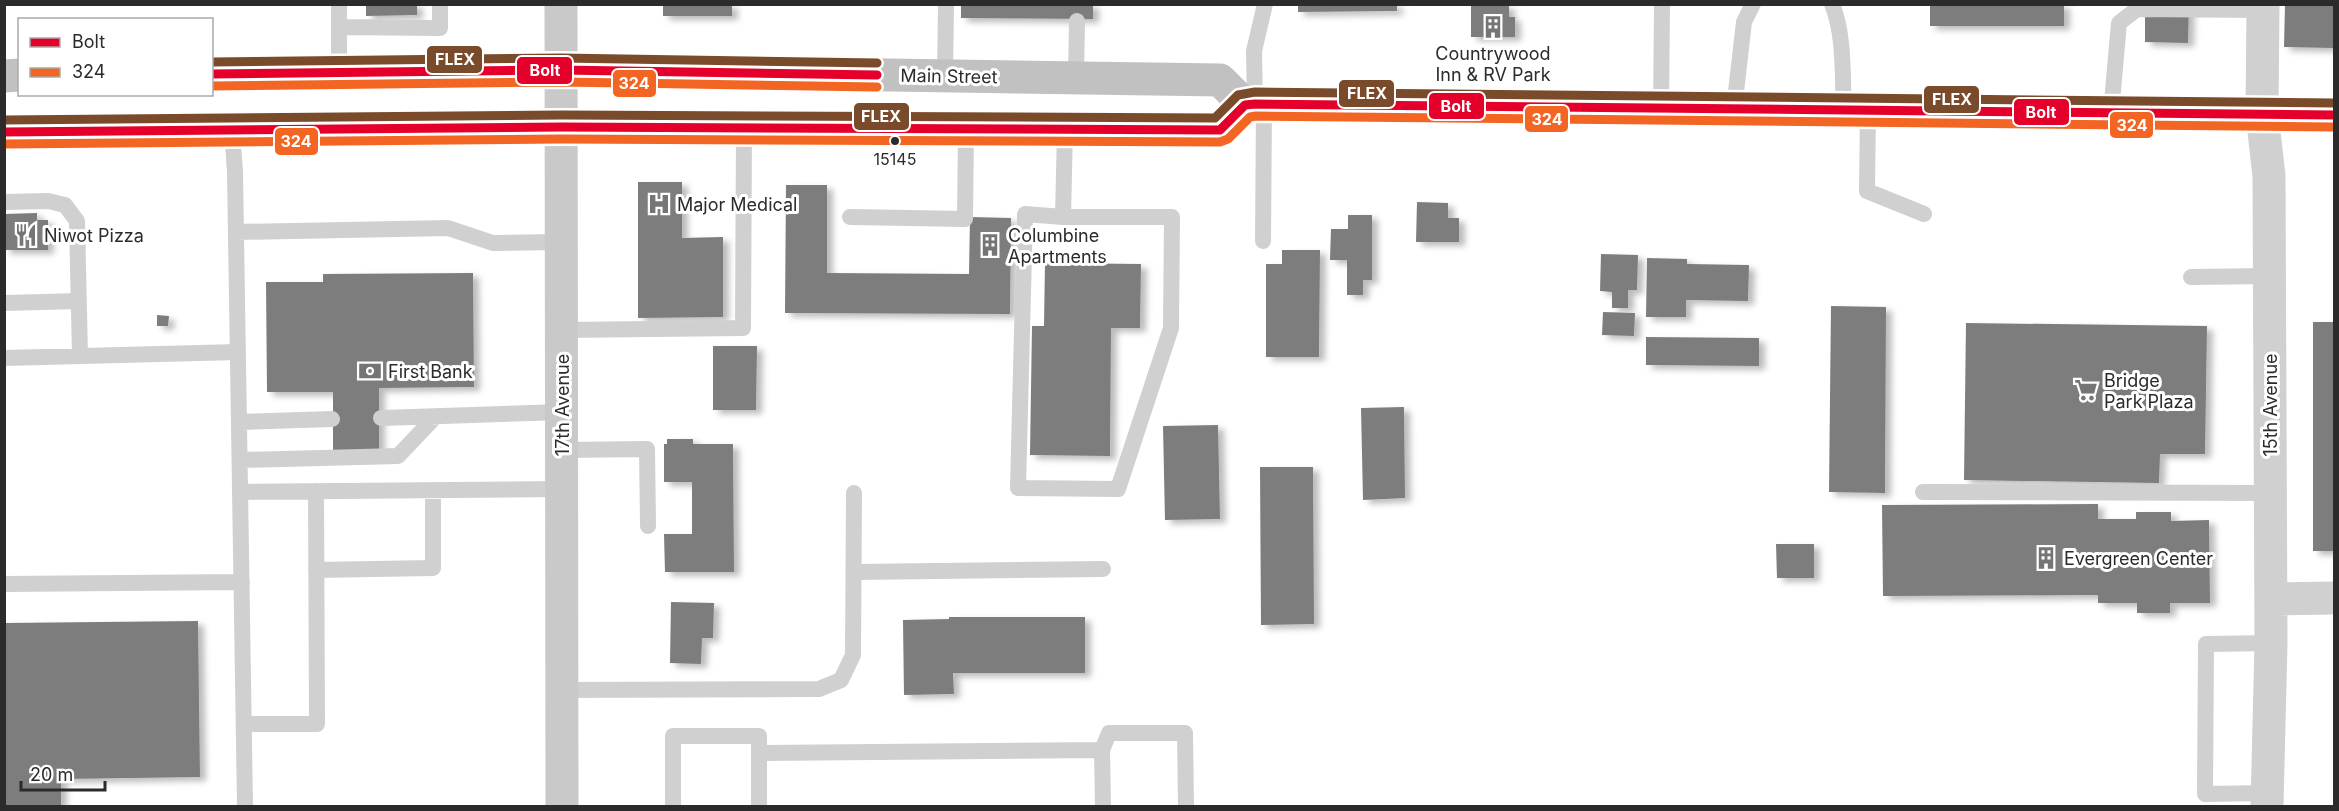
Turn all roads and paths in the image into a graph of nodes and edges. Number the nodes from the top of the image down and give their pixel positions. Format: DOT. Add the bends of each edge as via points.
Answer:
graph roads {
  1 [pos="339,4"];
  2 [pos="440,4"];
  3 [pos="561,4"];
  4 [pos="946,4"];
  5 [pos="1265,4"];
  6 [pos="1662,4"];
  7 [pos="1754,4"];
  8 [pos="1832,4"];
  9 [pos="2263,7"];
  10 [pos="1077,21"];
  11 [pos="339,27"];
  12 [pos="561,70"];
  13 [pos="339,73"];
  14 [pos="213,74"];
  15 [pos="945,76"];
  16 [pos="1076,78"];
  17 [pos="1255,104"];
  18 [pos="1661,108"];
  19 [pos="1734,109"];
  20 [pos="1856,110"];
  21 [pos="2111,113"];
  22 [pos="2262,114"];
  23 [pos="2334,115"];
  24 [pos="561,127"];
  25 [pos="744,127"];
  26 [pos="966,127"];
  27 [pos="1065,129"];
  28 [pos="232,130"];
  29 [pos="4,132"];
  30 [pos="4,202"];
  31 [pos="1924,214"];
  32 [pos="850,217"];
  33 [pos="1063,217"];
  34 [pos="236,232"];
  35 [pos="1263,241"];
  36 [pos="562,242"];
  37 [pos="2269,276"];
  38 [pos="2191,277"];
  39 [pos="79,301"];
  40 [pos="4,303"];
  41 [pos="562,330"];
  42 [pos="238,352"];
  43 [pos="80,356"];
  44 [pos="4,358"];
  45 [pos="562,412"];
  46 [pos="436,416"];
  47 [pos="381,418"];
  48 [pos="332,419"];
  49 [pos="239,422"];
  50 [pos="562,450"];
  51 [pos="240,460"];
  52 [pos="562,489"];
  53 [pos="434,490"];
  54 [pos="316,491"];
  55 [pos="240,492"];
  56 [pos="1923,492"];
  57 [pos="854,493"];
  58 [pos="2271,493"];
  59 [pos="648,526"];
  60 [pos="1103,569"];
  61 [pos="316,570"];
  62 [pos="854,572"];
  63 [pos="242,582"];
  64 [pos="4,584"];
  65 [pos="2334,598"];
  66 [pos="2271,599"];
  67 [pos="2271,643"];
  68 [pos="562,690"];
  69 [pos="244,724"];
  70 [pos="1102,750"];
  71 [pos="759,753"];
  72 [pos="2267,800"];
  73 [pos="245,807"];
  74 [pos="562,807"];
  75 [pos="673,807"];
  76 [pos="759,807"];
  77 [pos="1102,807"];
  78 [pos="1186,807"];
  1 -- 11 [label="lane"];
  2 -- 11 [label="lane" via="440,28"];
  3 -- 12 [label="main road, 17th Avenue"];
  4 -- 15 [label="lane"];
  5 -- 17 [label="lane" via="1254,51"];
  6 -- 18 [label="lane"];
  7 -- 19 [label="lane" via="1744,22"];
  8 -- 20 [label="lane"];
  9 -- 21 [label="lane" via="2137,9 2119,23"];
  9 -- 22 [label="street, 15th Avenue"];
  10 -- 16 [label="lane"];
  11 -- 13 [label="lane"];
  12 -- 13 [label="highway, Main Street"];
  12 -- 15 [label="highway, Main Street"];
  12 -- 24 [label="main road, 17th Avenue"];
  13 -- 14 [label="highway, Main Street"];
  15 -- 16 [label="highway, Main Street"];
  16 -- 17 [label="highway, Main Street" via="1220,80"];
  17 -- 18 [label="highway"];
  17 -- 27 [label="highway" via="1220,130"];
  17 -- 35 [label="lane"];
  18 -- 19 [label="highway"];
  19 -- 20 [label="highway"];
  20 -- 21 [label="highway"];
  20 -- 31 [label="lane" via="1867,191"];
  21 -- 22 [label="highway"];
  22 -- 23 [label="highway"];
  22 -- 37 [label="street, 15th Avenue" via="2269,176"];
  24 -- 25 [label="highway"];
  24 -- 28 [label="highway"];
  24 -- 36 [label="main road, 17th Avenue"];
  25 -- 26 [label="highway"];
  25 -- 41 [label="lane" via="743,328"];
  26 -- 27 [label="highway"];
  26 -- 32 [label="lane" via="964,219"];
  27 -- 33 [label="lane"];
  28 -- 29 [label="highway"];
  28 -- 34 [label="lane"];
  30 -- 39 [label="lane" via="48,201 65,205 77,221"];
  33 -- 33 [label="lane" via="1172,217 1171,328 1118,489 1018,488 1025,214"];
  34 -- 36 [label="lane" via="448,228 493,243"];
  34 -- 42 [label="lane"];
  36 -- 41 [label="main road, 17th Avenue"];
  37 -- 38 [label="lane"];
  37 -- 58 [label="street, 15th Avenue"];
  39 -- 40 [label="lane"];
  39 -- 43 [label="lane"];
  41 -- 45 [label="main road, 17th Avenue"];
  42 -- 43 [label="lane"];
  42 -- 49 [label="lane"];
  43 -- 44 [label="lane"];
  45 -- 46 [label="lane"];
  45 -- 50 [label="main road, 17th Avenue"];
  46 -- 47 [label="lane"];
  46 -- 51 [label="lane" via="398,456"];
  48 -- 49 [label="lane"];
  49 -- 51 [label="lane"];
  50 -- 52 [label="main road, 17th Avenue"];
  50 -- 59 [label="lane" via="647,449"];
  51 -- 55 [label="lane"];
  52 -- 53 [label="lane"];
  52 -- 68 [label="main road, 17th Avenue"];
  53 -- 54 [label="lane"];
  53 -- 61 [label="lane" via="434,568"];
  54 -- 55 [label="lane"];
  54 -- 61 [label="lane"];
  55 -- 63 [label="lane"];
  56 -- 58 [label="lane"];
  57 -- 62 [label="lane"];
  58 -- 66 [label="street, 15th Avenue"];
  60 -- 62 [label="lane"];
  61 -- 69 [label="lane" via="317,724"];
  62 -- 68 [label="lane" via="853,655 841,680 819,689"];
  63 -- 64 [label="lane"];
  63 -- 69 [label="lane"];
  65 -- 66 [label="street"];
  66 -- 67 [label="street, 15th Avenue"];
  67 -- 72 [label="street, 15th Avenue"];
  67 -- 72 [label="lane" via="2206,644 2205,794"];
  68 -- 74 [label="main road, 17th Avenue"];
  69 -- 73 [label="lane"];
  70 -- 71 [label="lane"];
  70 -- 77 [label="lane"];
  70 -- 78 [label="lane" via="1109,733 1185,733"];
  71 -- 75 [label="lane" via="759,736 673,736"];
  71 -- 76 [label="lane"];
}
